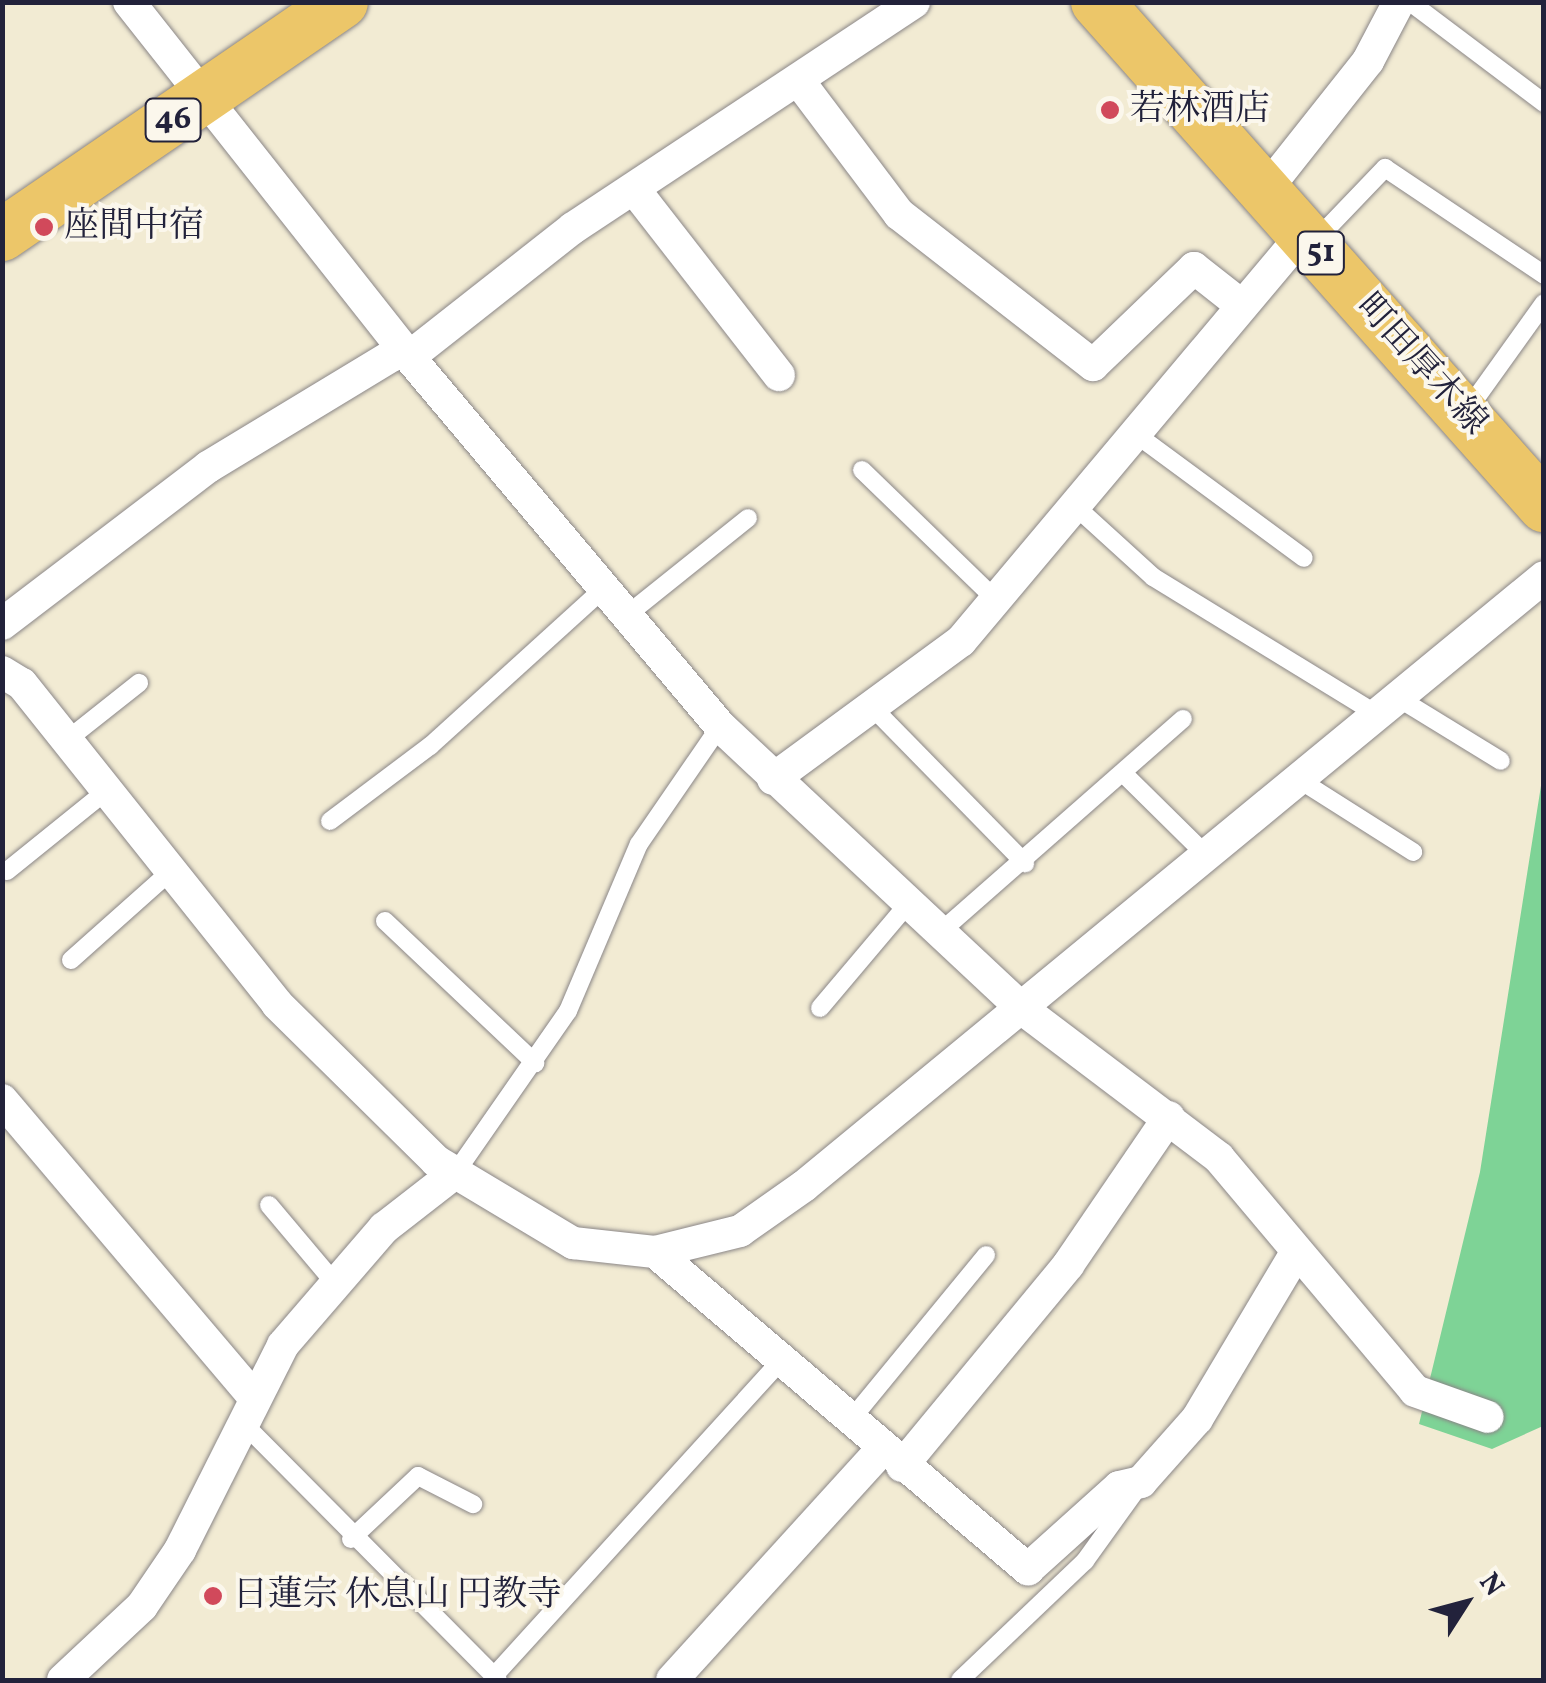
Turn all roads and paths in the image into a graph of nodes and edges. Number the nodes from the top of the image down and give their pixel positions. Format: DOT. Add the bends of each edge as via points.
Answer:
graph roads {
  1 [pos="128,2"];
  2 [pos="342,2"];
  3 [pos="914,2"];
  4 [pos="1096,2"];
  5 [pos="1399,2"];
  6 [pos="1410,2"];
  7 [pos="801,84"];
  8 [pos="206,98"];
  9 [pos="1544,102"];
  10 [pos="634,189"];
  11 [pos="1265,191"];
  12 [pos="2,235"];
  13 [pos="1308,239"];
  14 [pos="1544,275"];
  15 [pos="1544,302"];
  16 [pos="1240,306"];
  17 [pos="405,352"];
  18 [pos="779,375"];
  19 [pos="1465,414"];
  20 [pos="1133,432"];
  21 [pos="862,470"];
  22 [pos="1074,505"];
  23 [pos="1544,506"];
  24 [pos="748,518"];
  25 [pos="1304,558"];
  26 [pos="1544,577"];
  27 [pos="603,589"];
  28 [pos="996,600"];
  29 [pos="627,615"];
  30 [pos="2,624"];
  31 [pos="2,672"];
  32 [pos="139,683"];
  33 [pos="1385,704"];
  34 [pos="872,707"];
  35 [pos="1182,719"];
  36 [pos="720,726"];
  37 [pos="66,740"];
  38 [pos="1501,762"];
  39 [pos="1126,776"];
  40 [pos="1294,776"];
  41 [pos="773,779"];
  42 [pos="106,791"];
  43 [pos="330,821"];
  44 [pos="1413,852"];
  45 [pos="1204,853"];
  46 [pos="1025,863"];
  47 [pos="7,870"];
  48 [pos="172,871"];
  49 [pos="906,904"];
  50 [pos="384,921"];
  51 [pos="938,934"];
  52 [pos="71,960"];
  53 [pos="820,1008"];
  54 [pos="1021,1008"];
  55 [pos="535,1063"];
  56 [pos="2,1100"];
  57 [pos="1169,1117"];
  58 [pos="456,1172"];
  59 [pos="269,1205"];
  60 [pos="655,1252"];
  61 [pos="986,1256"];
  62 [pos="1294,1256"];
  63 [pos="333,1282"];
  64 [pos="778,1365"];
  65 [pos="247,1408"];
  66 [pos="1488,1417"];
  67 [pos="849,1422"];
  68 [pos="891,1458"];
  69 [pos="1141,1482"];
  70 [pos="473,1504"];
  71 [pos="351,1539"];
  72 [pos="496,1678"];
  73 [pos="63,1680"];
  74 [pos="672,1680"];
  75 [pos="960,1680"];
  1 -- 8 [label="street"];
  2 -- 8 [label="main road, 46"];
  3 -- 7 [label="street"];
  4 -- 11 [label="main road, 町田厚木線 / 51"];
  5 -- 11 [label="street" via="1368,61"];
  6 -- 9 [label="lane"];
  7 -- 10 [label="street"];
  7 -- 16 [label="street" via="899,214 1093,365 1194,268"];
  8 -- 12 [label="main road, 46"];
  8 -- 17 [label="street"];
  10 -- 17 [label="street"];
  10 -- 18 [label="street"];
  11 -- 13 [label="main road, 町田厚木線 / 51"];
  13 -- 14 [label="lane" via="1385,168"];
  13 -- 16 [label="street"];
  13 -- 19 [label="main road, 町田厚木線 / 51"];
  15 -- 19 [label="lane"];
  16 -- 20 [label="street"];
  17 -- 27 [label="street"];
  17 -- 30 [label="street" via="208,467"];
  19 -- 23 [label="main road, 町田厚木線 / 51"];
  20 -- 22 [label="street"];
  20 -- 25 [label="lane"];
  21 -- 28 [label="lane"];
  22 -- 28 [label="street"];
  22 -- 33 [label="lane" via="1153,577"];
  24 -- 29 [label="lane"];
  26 -- 33 [label="street"];
  27 -- 29 [label="street"];
  27 -- 43 [label="lane" via="430,746"];
  28 -- 34 [label="street" via="961,641"];
  29 -- 36 [label="street"];
  31 -- 37 [label="street"];
  32 -- 37 [label="lane"];
  33 -- 38 [label="lane"];
  33 -- 40 [label="street"];
  34 -- 41 [label="street"];
  34 -- 46 [label="lane"];
  35 -- 39 [label="lane"];
  36 -- 41 [label="street"];
  36 -- 55 [label="lane" via="639,844 568,1010"];
  37 -- 42 [label="street"];
  39 -- 45 [label="lane"];
  39 -- 46 [label="lane"];
  40 -- 44 [label="lane"];
  40 -- 45 [label="street"];
  41 -- 49 [label="street"];
  42 -- 47 [label="lane"];
  42 -- 48 [label="street"];
  45 -- 54 [label="street"];
  46 -- 51 [label="lane"];
  48 -- 52 [label="lane"];
  48 -- 58 [label="street" via="350,1085"];
  49 -- 51 [label="street"];
  49 -- 53 [label="lane"];
  50 -- 55 [label="lane"];
  51 -- 54 [label="street"];
  54 -- 57 [label="street"];
  54 -- 60 [label="street" via="740,1231"];
  55 -- 58 [label="lane"];
  56 -- 65 [label="street"];
  57 -- 62 [label="street" via="1219,1158"];
  57 -- 68 [label="street" via="1068,1264"];
  58 -- 60 [label="street" via="573,1243"];
  58 -- 63 [label="street"];
  59 -- 63 [label="lane"];
  60 -- 64 [label="street"];
  61 -- 67 [label="lane"];
  62 -- 66 [label="street" via="1415,1390"];
  62 -- 69 [label="street" via="1197,1419"];
  63 -- 65 [label="street"];
  64 -- 67 [label="street"];
  64 -- 72 [label="lane"];
  65 -- 71 [label="lane"];
  65 -- 73 [label="street" via="180,1550 142,1606"];
  67 -- 68 [label="street"];
  68 -- 69 [label="street" via="1028,1570 1119,1487"];
  68 -- 74 [label="street"];
  69 -- 75 [label="lane" via="1085,1561"];
  70 -- 71 [label="lane" via="418,1476"];
  71 -- 72 [label="lane"];
}
